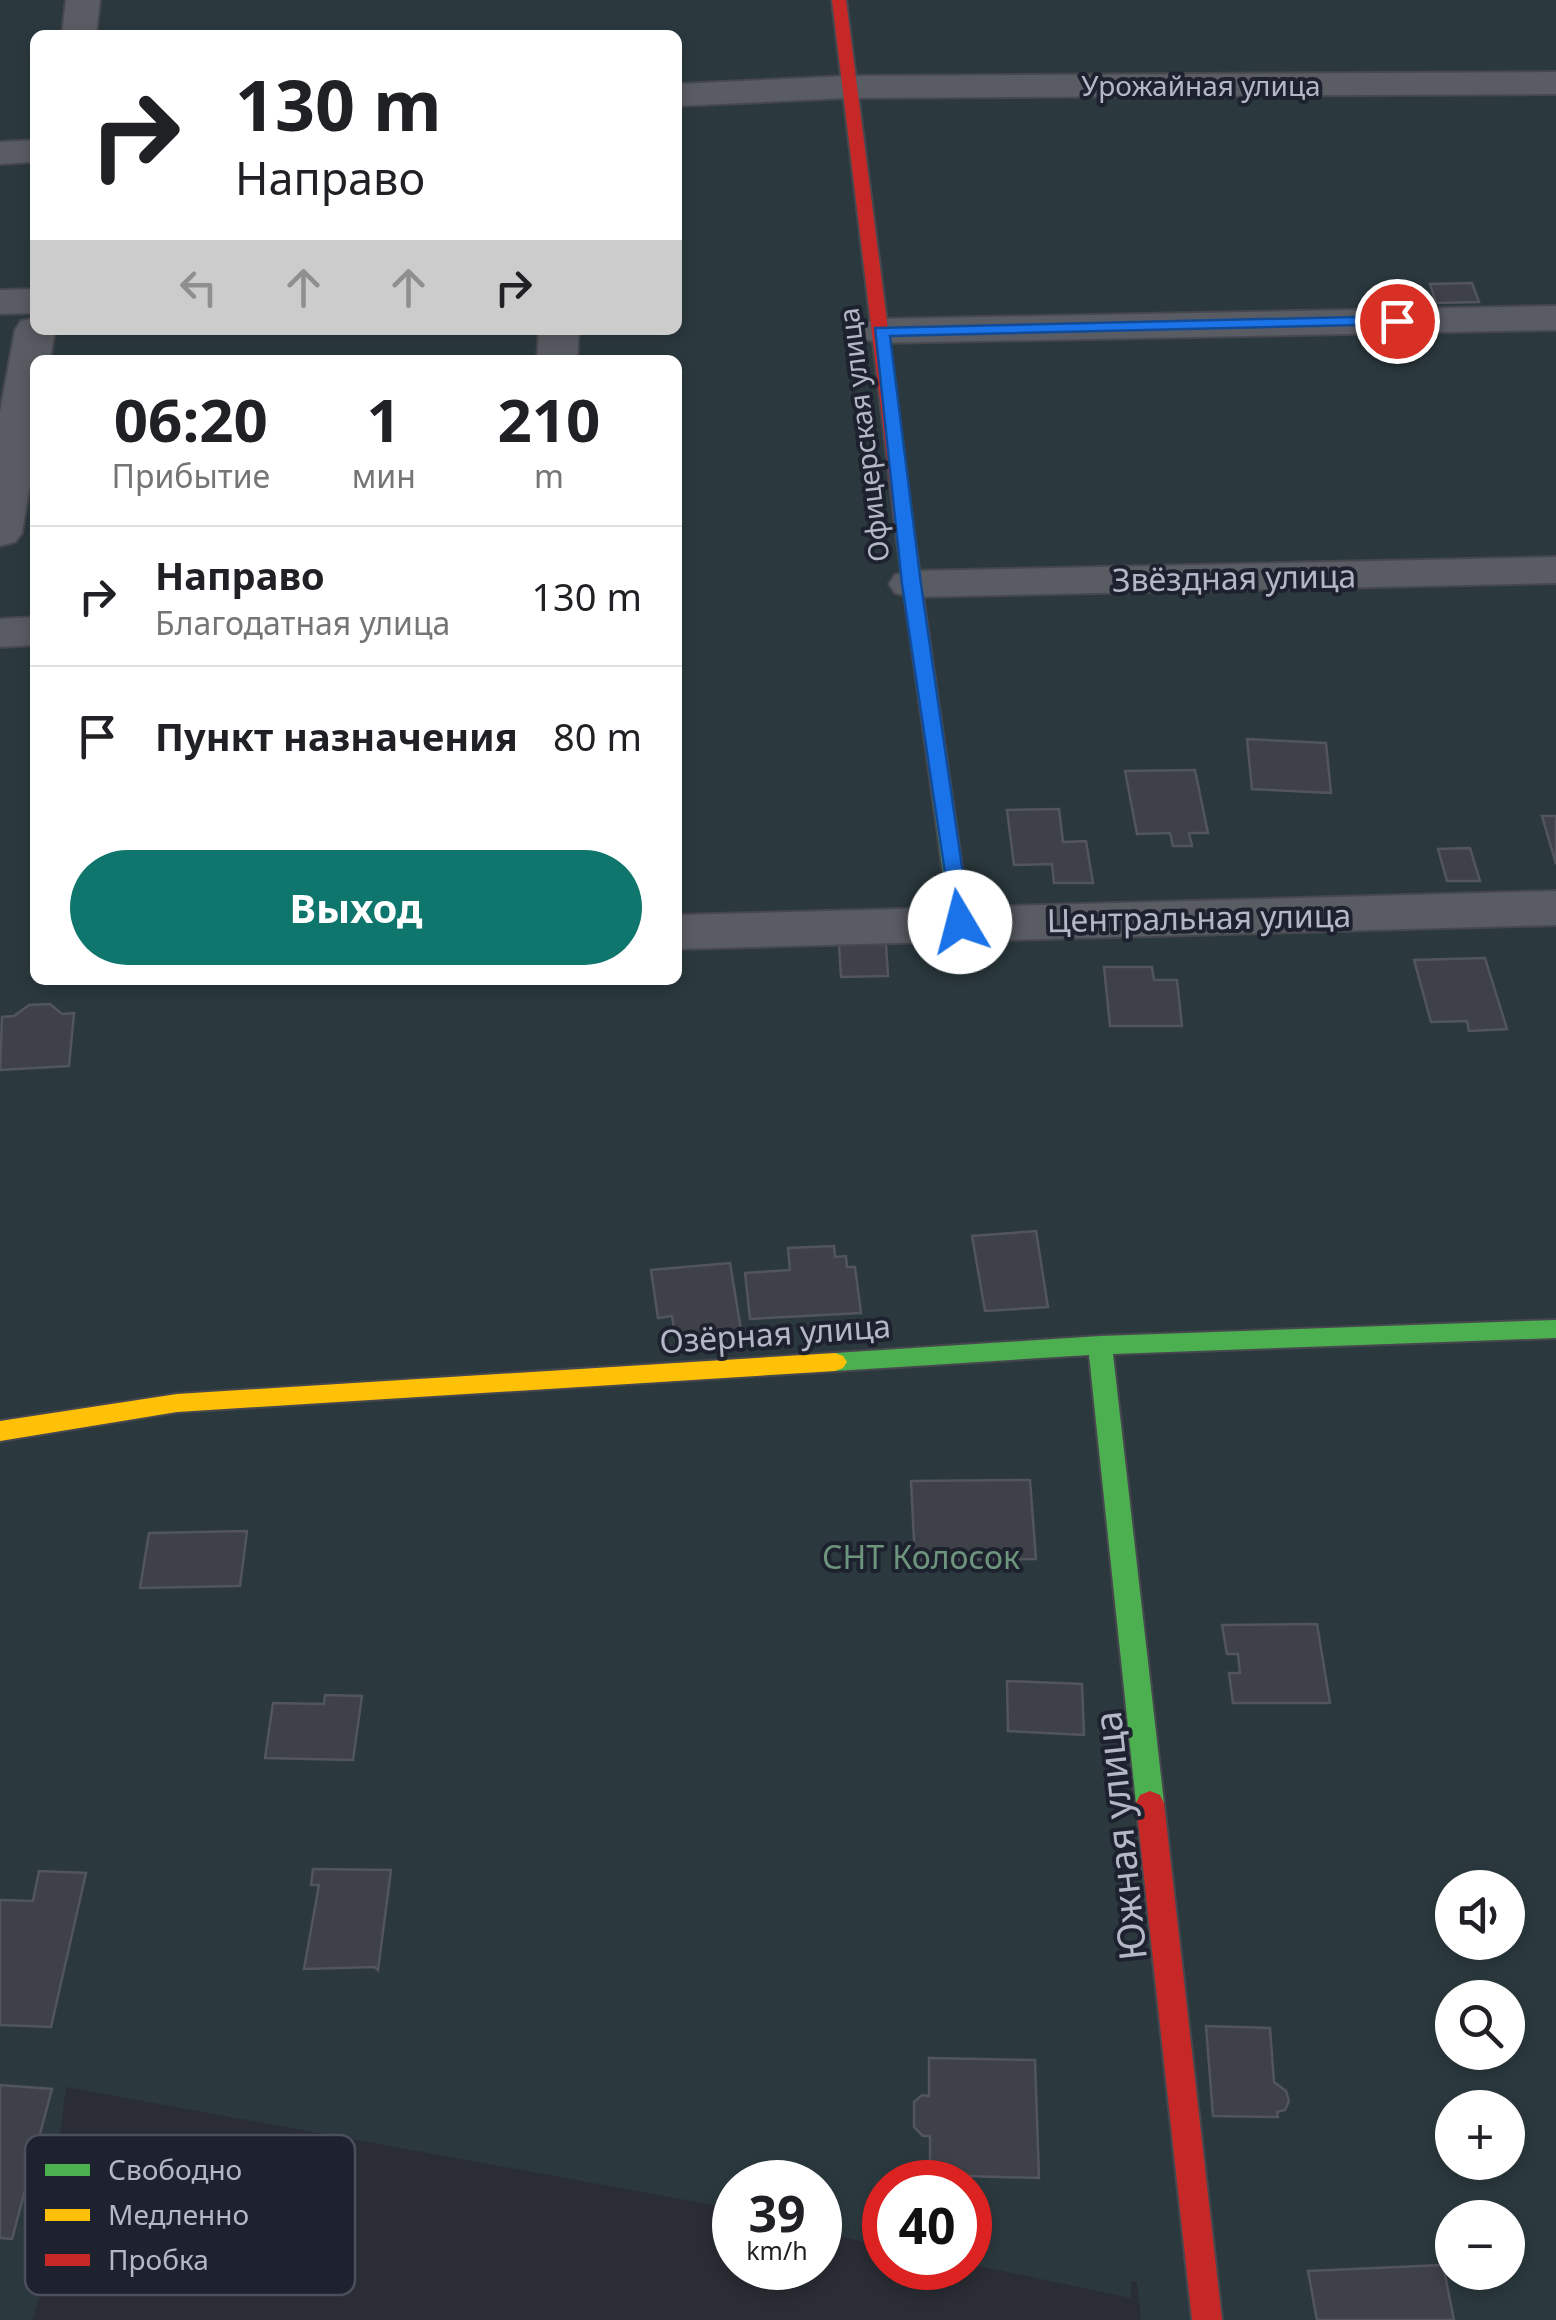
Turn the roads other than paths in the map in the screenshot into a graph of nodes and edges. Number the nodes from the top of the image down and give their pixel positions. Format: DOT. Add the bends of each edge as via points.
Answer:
graph roads {
  1 [pos="83,0"];
  2 [pos="839,0"];
  3 [pos="80,30"];
  4 [pos="1556,83"];
  5 [pos="847,88"];
  6 [pos="682,95"];
  7 [pos="30,151"];
  8 [pos="0,153"];
  9 [pos="30,300"];
  10 [pos="0,302"];
  11 [pos="1556,318"];
  12 [pos="881,331"];
  13 [pos="30,364"];
  14 [pos="0,533"];
  15 [pos="1556,570"];
  16 [pos="912,584"];
  17 [pos="30,630"];
  18 [pos="0,633"];
  19 [pos="1556,908"];
  20 [pos="960,922"];
  21 [pos="682,932"];
  22 [pos="1556,1329"];
  23 [pos="1100,1345"];
  24 [pos="0,1431"];
  25 [pos="1207,2320"];
  1 -- 3 [label="street"];
  2 -- 5 [label="street, Офицерская улица"];
  4 -- 5 [label="street, Урожайная улица"];
  5 -- 6 [label="street, Урожайная улица"];
  5 -- 12 [label="street, Офицерская улица"];
  7 -- 8 [label="street"];
  9 -- 10 [label="street"];
  11 -- 12 [label="street"];
  12 -- 16 [label="street, Офицерская улица"];
  13 -- 14 [label="street"];
  15 -- 16 [label="street, Звёздная улица"];
  16 -- 20 [label="street, Офицерская улица"];
  17 -- 18 [label="street"];
  19 -- 20 [label="street, Центральная улица"];
  20 -- 21 [label="street, Центральная улица"];
  22 -- 23 [label="street, Озёрная улица"];
  23 -- 24 [label="street, Озёрная улица" via="177,1403"];
  23 -- 25 [label="street, Южная улица"];
}
